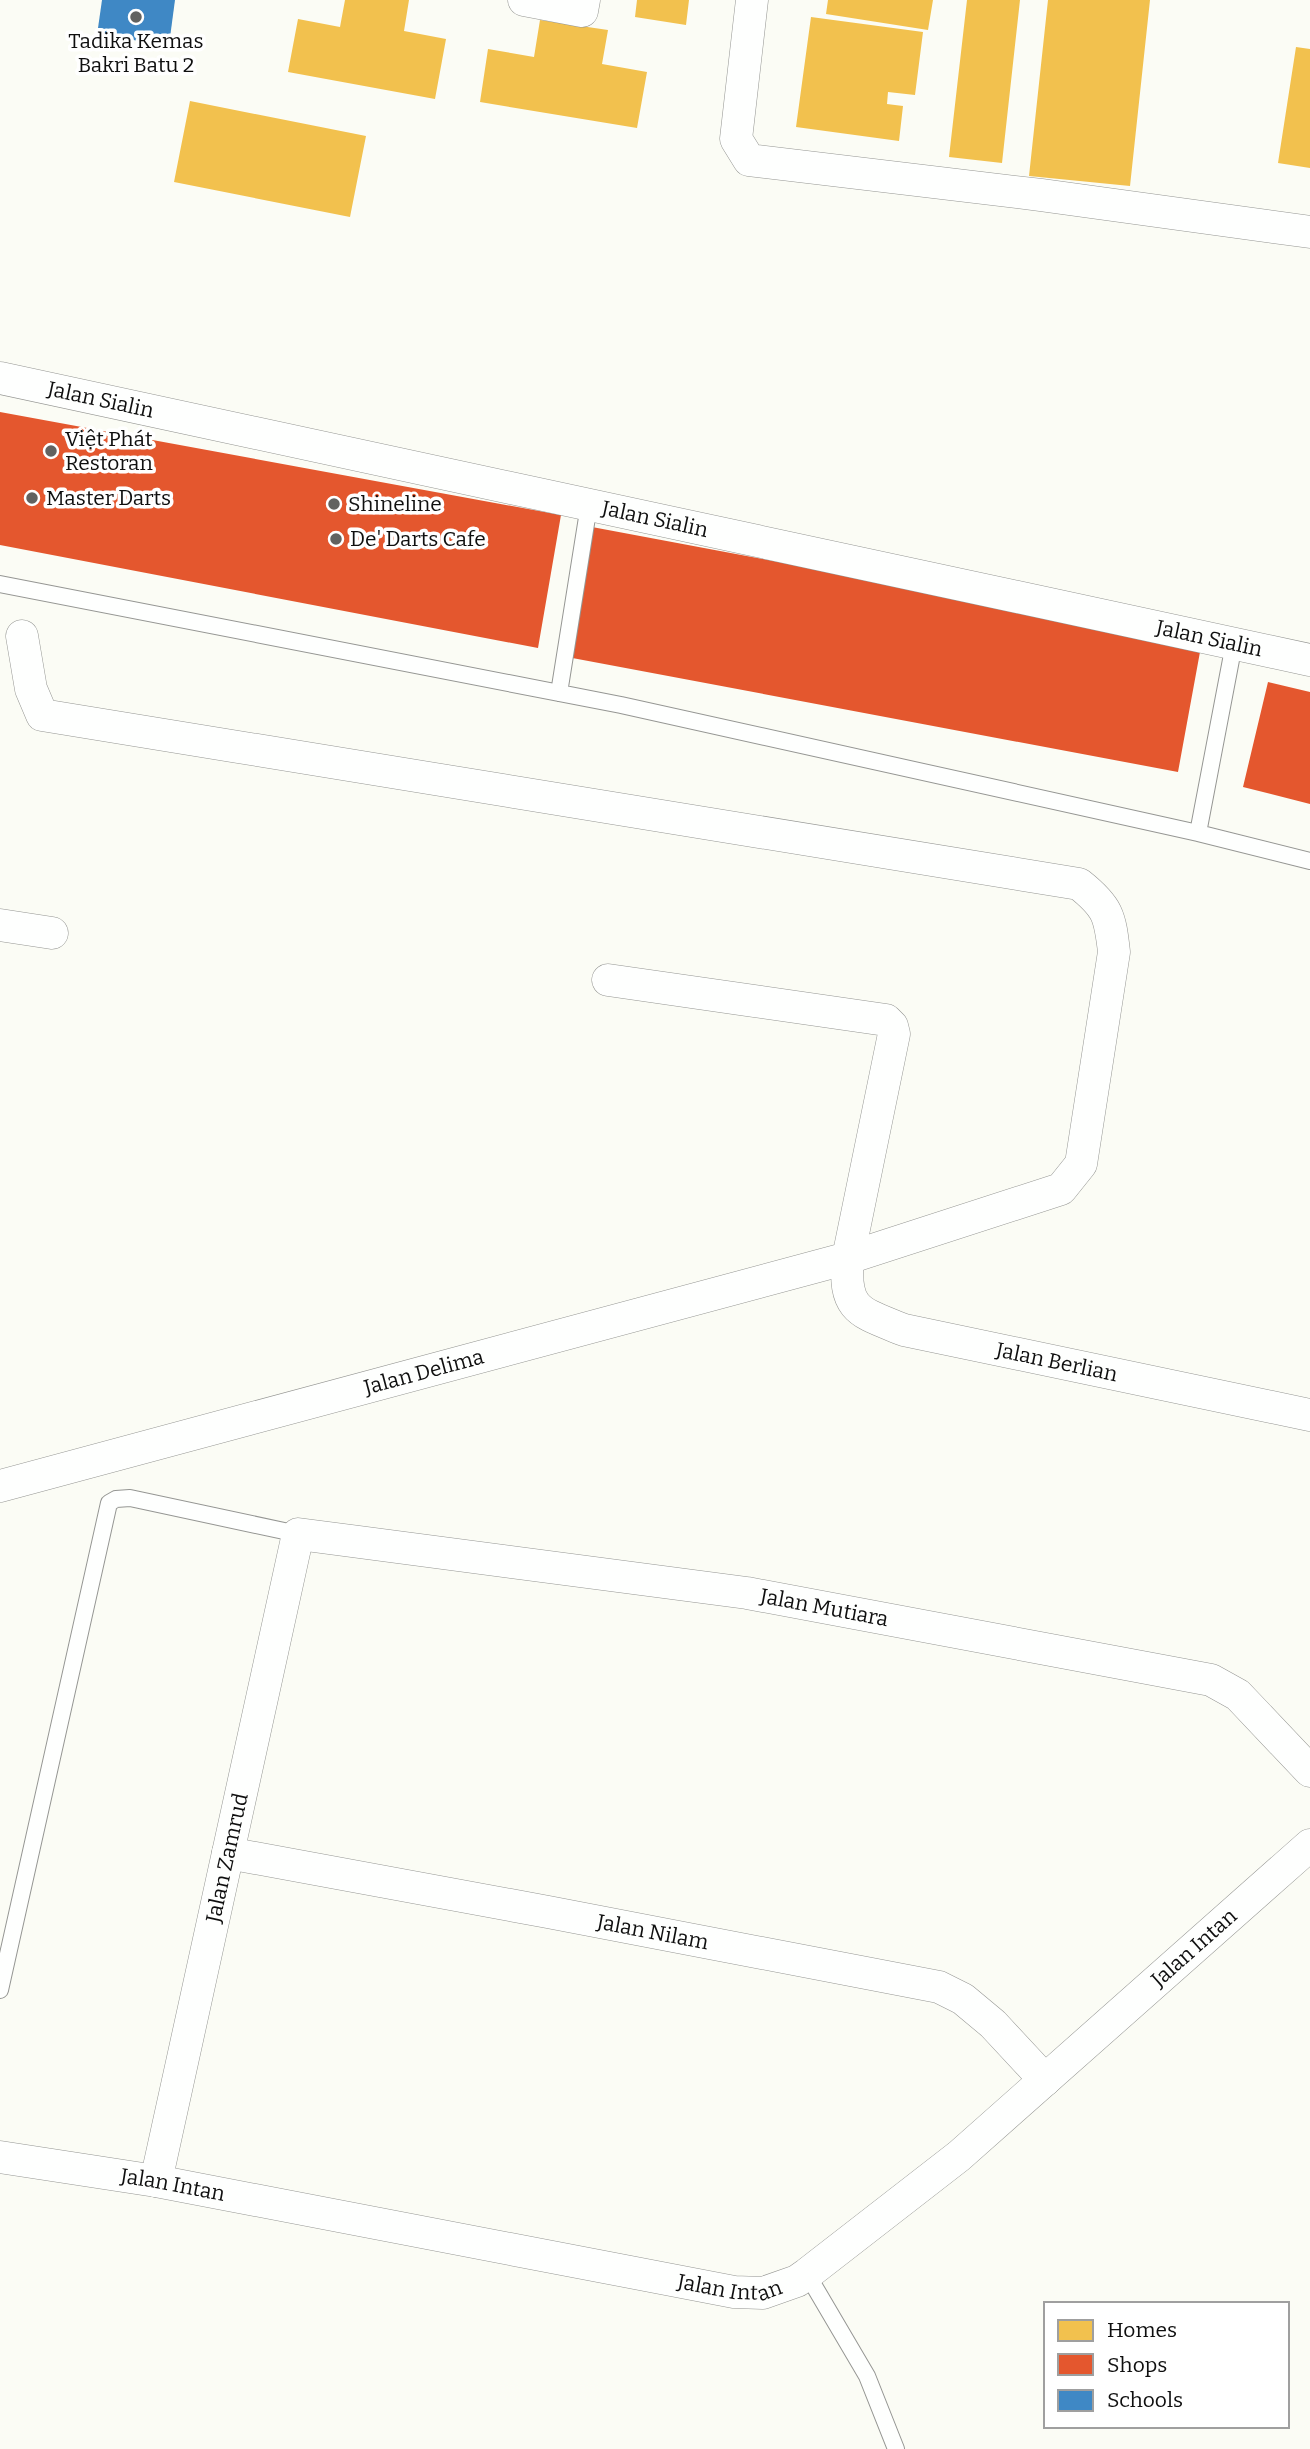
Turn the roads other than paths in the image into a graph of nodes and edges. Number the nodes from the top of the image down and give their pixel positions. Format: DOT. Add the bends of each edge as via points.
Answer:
graph roads {
  1 [pos="524,0"];
  2 [pos="584,0"];
  3 [pos="752,0"];
  4 [pos="1310,233"];
  5 [pos="0,378"];
  6 [pos="589,505"];
  7 [pos="0,584"];
  8 [pos="22,636"];
  9 [pos="1234,644"];
  10 [pos="1310,660"];
  11 [pos="559,693"];
  12 [pos="1198,833"];
  13 [pos="1310,860"];
  14 [pos="0,925"];
  15 [pos="52,933"];
  16 [pos="608,980"];
  17 [pos="848,1258"];
  18 [pos="1310,1415"];
  19 [pos="0,1486"];
  20 [pos="298,1534"];
  21 [pos="1310,1770"];
  22 [pos="1310,1845"];
  23 [pos="228,1853"];
  24 [pos="0,1990"];
  25 [pos="1045,2080"];
  26 [pos="0,2157"];
  27 [pos="156,2181"];
  28 [pos="807,2274"];
  29 [pos="896,2449"];
  1 -- 2 [label="street" via="582,11"];
  3 -- 4 [label="street" via="736,139 749,160"];
  5 -- 6 [label="street, Jalan Sialin"];
  6 -- 9 [label="street, Jalan Sialin"];
  6 -- 11 [label="lane"];
  7 -- 11 [label="lane"];
  8 -- 17 [label="street, Jalan Delima" via="31,689 42,715 1079,884 1096,897 1111,919 1114,952 1081,1164 1060,1189"];
  9 -- 10 [label="street, Jalan Sialin"];
  9 -- 12 [label="lane"];
  11 -- 12 [label="lane"];
  12 -- 13 [label="lane"];
  14 -- 15 [label="street"];
  16 -- 17 [label="street, Jalan Berlian" via="886,1020 892,1026"];
  17 -- 18 [label="street, Jalan Berlian" via="850,1298 869,1316 904,1330"];
  17 -- 19 [label="street, Jalan Delima"];
  20 -- 21 [label="street, Jalan Mutiara" via="747,1592 1211,1679 1238,1695"];
  20 -- 23 [label="street, Jalan Zamrud"];
  20 -- 24 [label="lane" via="130,1497 109,1503"];
  22 -- 25 [label="street, Jalan Intan"];
  23 -- 25 [label="street, Jalan Nilam" via="939,1987 963,1999 993,2024"];
  23 -- 27 [label="street, Jalan Zamrud"];
  25 -- 28 [label="street, Jalan Intan" via="959,2156"];
  26 -- 27 [label="street, Jalan Intan"];
  27 -- 28 [label="street, Jalan Intan" via="734,2292 763,2293"];
  28 -- 29 [label="lane" via="867,2376"];
}
